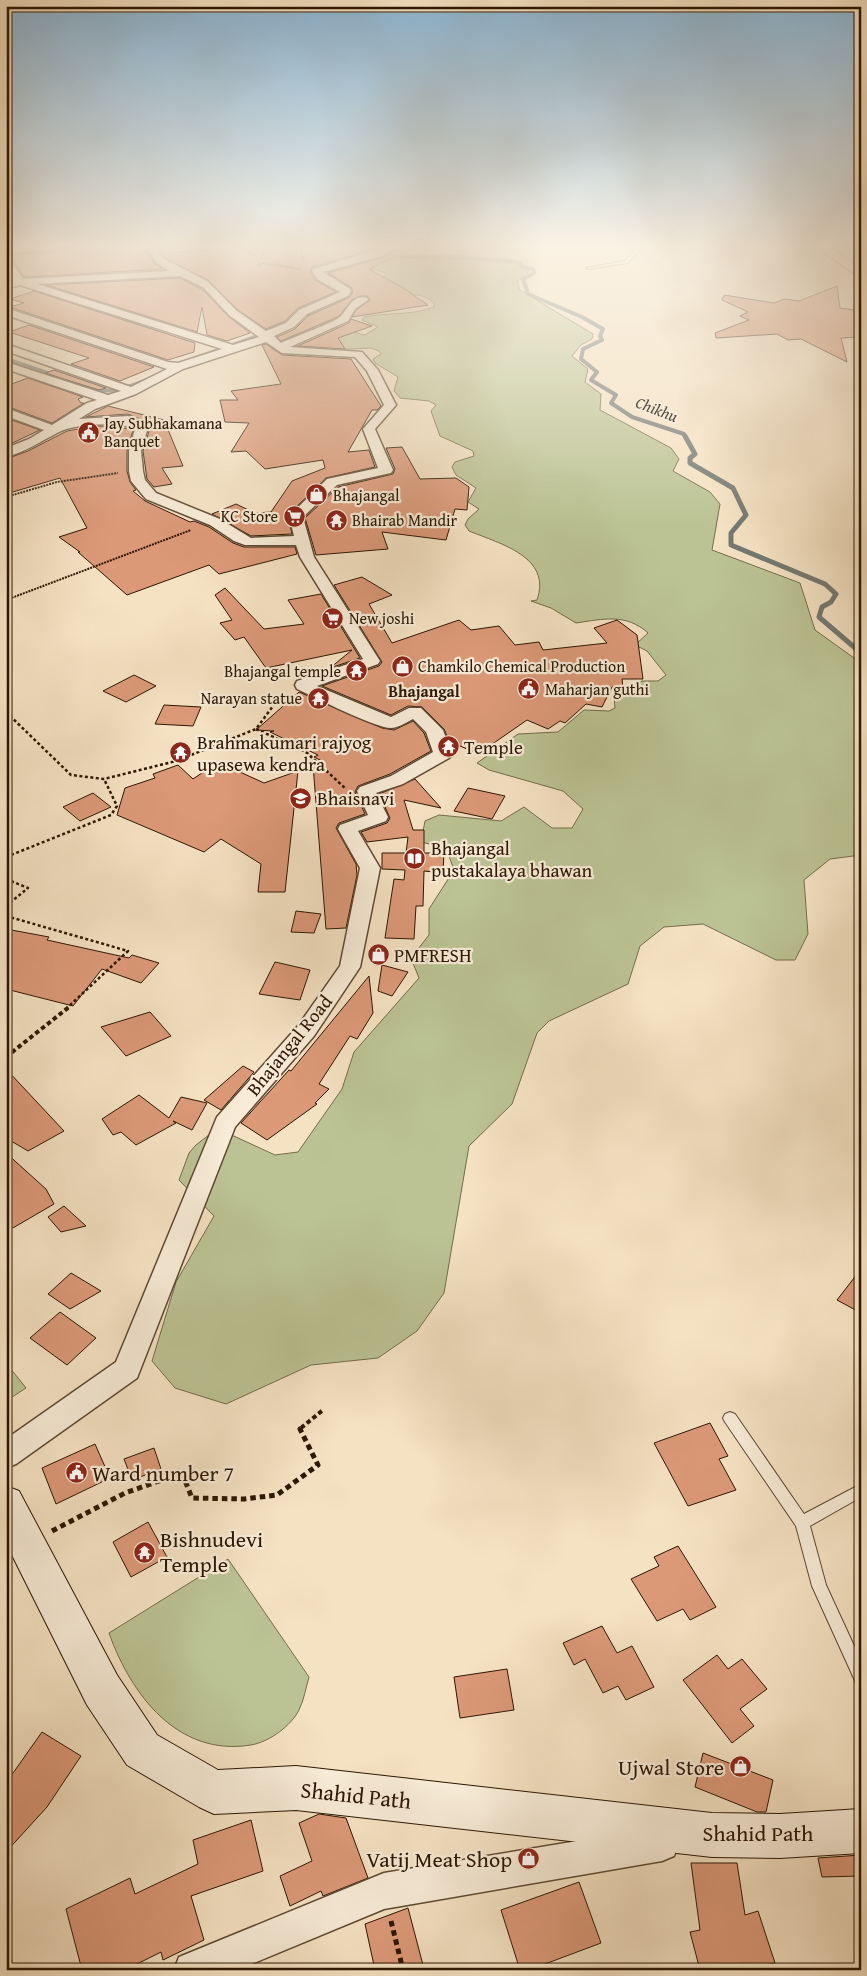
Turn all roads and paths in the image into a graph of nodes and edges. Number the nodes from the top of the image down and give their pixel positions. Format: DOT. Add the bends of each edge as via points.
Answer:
graph roads {
  1 [pos="90,339"];
  2 [pos="203,339"];
  3 [pos="272,340"];
  4 [pos="6,347"];
  5 [pos="234,349"];
  6 [pos="6,365"];
  7 [pos="179,367"];
  8 [pos="132,391"];
  9 [pos="107,399"];
  10 [pos="6,412"];
  11 [pos="52,429"];
  12 [pos="6,453"];
  13 [pos="136,471"];
  14 [pos="6,496"];
  15 [pos="215,522"];
  16 [pos="304,540"];
  17 [pos="6,600"];
  18 [pos="303,685"];
  19 [pos="6,712"];
  20 [pos="256,729"];
  21 [pos="104,778"];
  22 [pos="368,795"];
  23 [pos="6,857"];
  24 [pos="6,879"];
  25 [pos="6,906"];
  26 [pos="6,916"];
  27 [pos="6,1056"];
  28 [pos="323,1410"];
  29 [pos="730,1418"];
  30 [pos="6,1455"];
  31 [pos="861,1490"];
  32 [pos="6,1503"];
  33 [pos="802,1523"];
  34 [pos="28,1544"];
  35 [pos="861,1678"];
  36 [pos="861,1831"];
  37 [pos="712,1835"];
  38 [pos="384,1891"];
  39 [pos="192,1970"];
  40 [pos="403,1970"];
  1 -- 7 [label="street"];
  2 -- 5 [label="street"];
  3 -- 5 [label="street"];
  3 -- 16 [label="street" via="282,350 358,354 372,370 390,405 369,428 386,470 332,482 296,516"];
  4 -- 8 [label="street"];
  5 -- 7 [label="street"];
  6 -- 9 [label="street"];
  7 -- 8 [label="street"];
  8 -- 9 [label="street"];
  9 -- 11 [label="street"];
  10 -- 11 [label="street"];
  11 -- 12 [label="street" via="34,442"];
  11 -- 13 [label="street" via="77,423 135,422 142,427 135,451"];
  13 -- 14 [label="path" via="57,482"];
  13 -- 15 [label="street" via="138,481 151,496"];
  15 -- 16 [label="street" via="250,542"];
  15 -- 17 [label="path"];
  16 -- 18 [label="street" via="307,557 372,661"];
  18 -- 20 [label="path" via="276,702"];
  18 -- 22 [label="street" via="336,702 391,723 415,712 434,730 443,754 397,780 366,791"];
  19 -- 21 [label="path" via="71,775"];
  20 -- 21 [label="path" via="176,761"];
  20 -- 22 [label="path" via="306,752 341,782 353,798"];
  21 -- 23 [label="path" via="117,806 111,815"];
  22 -- 30 [label="street, Bhajangal Road" via="379,817 347,828 370,868 350,967 306,1031 225,1123 127,1370"];
  24 -- 25 [label="path" via="28,888"];
  26 -- 27 [label="path" via="128,951 76,1001"];
  28 -- 34 [label="path" via="300,1429 318,1465 277,1495 244,1499 192,1498 182,1473 125,1494"];
  29 -- 33 [label="lane"];
  31 -- 33 [label="lane"];
  32 -- 34 [label="street, Shahid Path"];
  33 -- 35 [label="lane" via="819,1586"];
  34 -- 37 [label="street, Shahid Path" via="102,1690 142,1750 214,1792 296,1788"];
  36 -- 37 [label="street, Shahid Path" via="780,1836"];
  37 -- 38 [label="street"];
  38 -- 39 [label="street"];
  38 -- 40 [label="path"];
}
